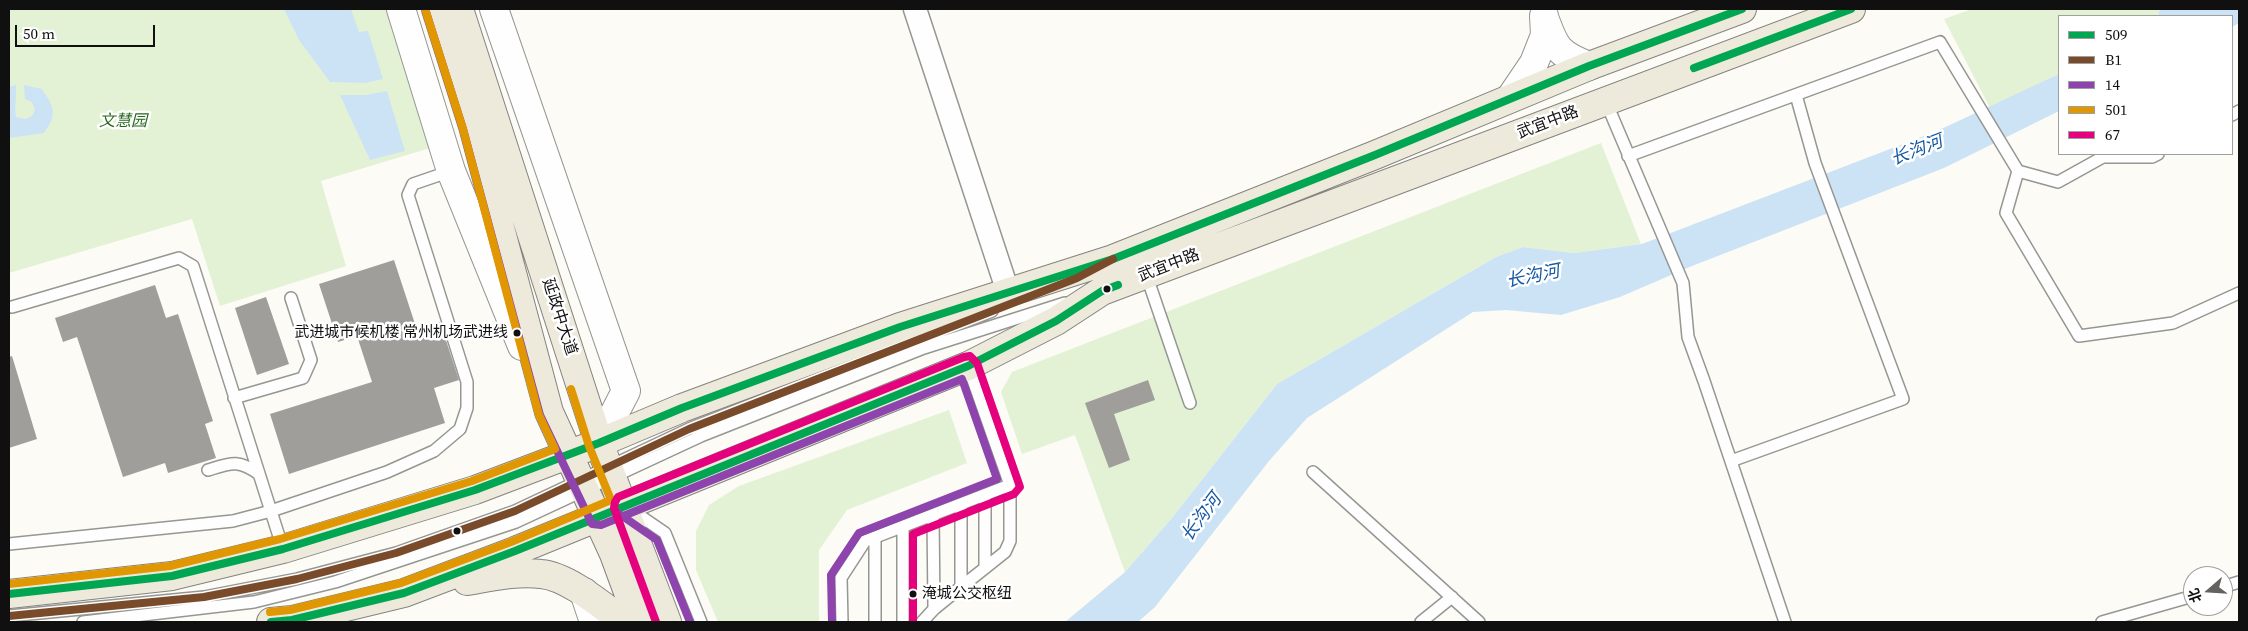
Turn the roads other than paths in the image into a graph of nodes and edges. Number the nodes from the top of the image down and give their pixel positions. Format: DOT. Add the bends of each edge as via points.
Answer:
graph roads {
  1 [pos="401,9"];
  2 [pos="436,9"];
  3 [pos="459,9"];
  4 [pos="494,9"];
  5 [pos="915,9"];
  6 [pos="1742,9"];
  7 [pos="1851,9"];
  8 [pos="1542,12"];
  9 [pos="1589,66"];
  10 [pos="1796,94"];
  11 [pos="1511,97"];
  12 [pos="1606,102"];
  13 [pos="2156,155"];
  14 [pos="1628,156"];
  15 [pos="2018,170"];
  16 [pos="451,171"];
  17 [pos="1114,259"];
  18 [pos="1146,274"];
  19 [pos="1102,291"];
  20 [pos="1008,292"];
  21 [pos="2239,293"];
  22 [pos="291,298"];
  23 [pos="12,307"];
  24 [pos="968,366"];
  25 [pos="234,398"];
  26 [pos="1190,403"];
  27 [pos="549,412"];
  28 [pos="569,454"];
  29 [pos="607,462"];
  30 [pos="1731,462"];
  31 [pos="208,470"];
  32 [pos="1314,472"];
  33 [pos="259,474"];
  34 [pos="583,485"];
  35 [pos="1010,485"];
  36 [pos="985,495"];
  37 [pos="961,504"];
  38 [pos="624,505"];
  39 [pos="271,511"];
  40 [pos="933,515"];
  41 [pos="597,516"];
  42 [pos="903,527"];
  43 [pos="875,538"];
  44 [pos="9,544"];
  45 [pos="283,549"];
  46 [pos="985,568"];
  47 [pos="961,587"];
  48 [pos="584,592"];
  49 [pos="404,593"];
  50 [pos="9,594"];
  51 [pos="1452,597"];
  52 [pos="2183,599"];
  53 [pos="934,609"];
  54 [pos="9,616"];
  55 [pos="83,622"];
  56 [pos="272,622"];
  57 [pos="594,622"];
  58 [pos="622,622"];
  59 [pos="639,622"];
  60 [pos="667,622"];
  61 [pos="701,622"];
  62 [pos="842,622"];
  63 [pos="875,622"];
  64 [pos="903,622"];
  65 [pos="922,622"];
  66 [pos="1421,622"];
  67 [pos="1479,622"];
  68 [pos="1785,622"];
  69 [pos="2102,622"];
  1 -- 16 [label="street"];
  2 -- 27 [label="main road, 延政中大道" via="473,126"];
  3 -- 29 [label="main road, 延政中大道"];
  4 -- 29 [label="street" via="626,391"];
  5 -- 20 [label="street"];
  6 -- 9 [label="main road, 武宜中路"];
  7 -- 12 [label="main road, 武宜中路"];
  8 -- 9 [label="street" via="1553,42 1568,57"];
  8 -- 11 [label="street" via="1545,35 1534,63"];
  9 -- 11 [label="main road, 武宜中路"];
  10 -- 14 [label="lane"];
  10 -- 15 [label="lane" via="1940,42"];
  10 -- 30 [label="lane" via="1815,163 1903,399"];
  11 -- 17 [label="main road, 武宜中路"];
  12 -- 14 [label="lane"];
  12 -- 18 [label="main road, 武宜中路"];
  13 -- 15 [label="lane" via="2103,157 2058,182"];
  14 -- 30 [label="lane" via="1682,283 1688,337"];
  15 -- 21 [label="lane" via="2006,213 2079,336 2173,323"];
  16 -- 27 [label="street"];
  16 -- 39 [label="lane" via="413,184 408,195 467,382 466,408 460,429 434,451 388,472"];
  17 -- 20 [label="main road, 武宜中路"];
  17 -- 29 [label="lane" via="1077,278"];
  18 -- 19 [label="main road, 武宜中路"];
  18 -- 26 [label="lane"];
  19 -- 24 [label="main road, 武宜中路" via="1056,321"];
  19 -- 29 [label="lane" via="924,348 702,436"];
  20 -- 29 [label="main road, 武宜中路" via="900,327 682,408"];
  22 -- 25 [label="lane" via="311,360 303,378"];
  23 -- 25 [label="lane" via="180,258 193,266"];
  24 -- 35 [label="lane"];
  24 -- 38 [label="main road, 武宜中路"];
  25 -- 33 [label="lane"];
  27 -- 28 [label="main road, 延政中大道"];
  28 -- 29 [label="main road, 武宜中路"];
  28 -- 34 [label="main road, 延政中大道"];
  28 -- 45 [label="main road, 武宜中路" via="475,490"];
  29 -- 34 [label="lane"];
  29 -- 38 [label="main road, 延政中大道"];
  30 -- 68 [label="lane"];
  31 -- 33 [label="lane" via="233,462 247,465"];
  32 -- 51 [label="lane"];
  33 -- 39 [label="lane"];
  34 -- 41 [label="main road, 延政中大道"];
  34 -- 54 [label="lane" via="396,553 297,579 204,597"];
  34 -- 55 [label="lane" via="516,522 335,582 254,602"];
  35 -- 36 [label="lane"];
  35 -- 46 [label="lane" via="1010,541 1005,552"];
  36 -- 37 [label="lane"];
  36 -- 46 [label="lane"];
  37 -- 40 [label="lane"];
  37 -- 47 [label="lane"];
  38 -- 41 [label="main road, 武宜中路"];
  38 -- 60 [label="main road, 延政中大道"];
  38 -- 61 [label="lane" via="665,532"];
  39 -- 44 [label="lane" via="232,521"];
  39 -- 45 [label="lane"];
  40 -- 42 [label="lane"];
  40 -- 53 [label="lane"];
  41 -- 49 [label="main road, 武宜中路"];
  41 -- 59 [label="main road, 延政中大道"];
  42 -- 43 [label="lane"];
  42 -- 64 [label="lane"];
  43 -- 62 [label="lane" via="865,541 841,578"];
  43 -- 63 [label="lane"];
  45 -- 50 [label="main road, 武宜中路" via="172,576"];
  46 -- 47 [label="lane"];
  47 -- 53 [label="lane"];
  48 -- 49 [label="main road" via="542,574 498,576"];
  48 -- 57 [label="street"];
  48 -- 58 [label="main road"];
  49 -- 56 [label="main road, 武宜中路"];
  51 -- 66 [label="lane"];
  51 -- 67 [label="lane"];
  52 -- 69 [label="lane"];
  53 -- 65 [label="lane"];
}
